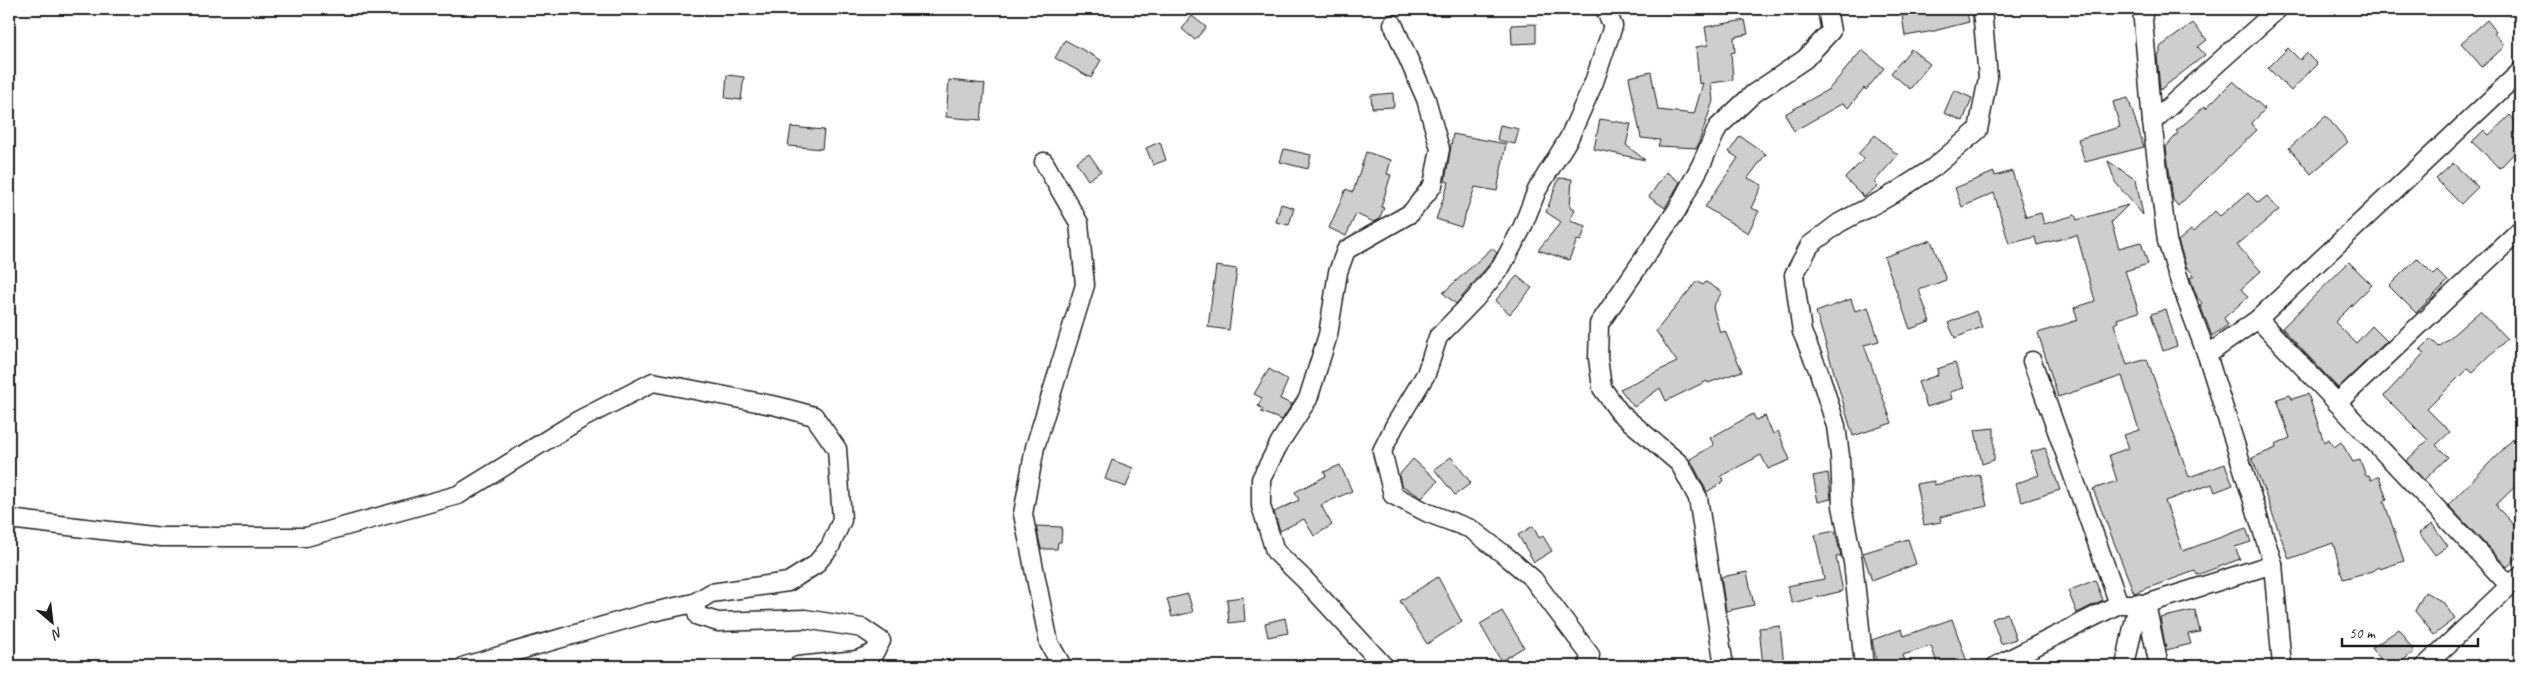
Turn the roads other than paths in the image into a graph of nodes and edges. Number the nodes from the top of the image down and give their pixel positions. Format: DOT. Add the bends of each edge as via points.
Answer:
graph roads {
  1 [pos="1605,9"];
  2 [pos="1827,9"];
  3 [pos="1982,9"];
  4 [pos="2142,9"];
  5 [pos="2278,9"];
  6 [pos="1393,24"];
  7 [pos="2520,72"];
  8 [pos="2152,122"];
  9 [pos="1044,162"];
  10 [pos="2520,230"];
  11 [pos="2258,319"];
  12 [pos="2207,355"];
  13 [pos="2032,361"];
  14 [pos="2337,403"];
  15 [pos="9,519"];
  16 [pos="2273,564"];
  17 [pos="2515,581"];
  18 [pos="694,603"];
  19 [pos="2142,603"];
  20 [pos="2119,604"];
  21 [pos="465,666"];
  22 [pos="798,666"];
  23 [pos="1062,666"];
  24 [pos="1384,666"];
  25 [pos="1588,666"];
  26 [pos="1724,666"];
  27 [pos="1864,666"];
  28 [pos="1996,666"];
  29 [pos="2125,666"];
  30 [pos="2159,666"];
  31 [pos="2282,666"];
  32 [pos="2425,666"];
  1 -- 25 [label="street" via="1613,26 1594,82 1569,138 1537,190 1522,228 1501,267 1438,337 1426,374 1382,451 1393,495 1428,513 1471,529 1533,579 1590,655"];
  2 -- 26 [label="street" via="1832,31 1805,59 1753,94 1718,127 1677,210 1599,324 1598,358 1602,388 1620,413 1680,464 1698,498"];
  3 -- 27 [label="street" via="1988,78 1978,130 1934,168 1839,223 1817,240 1810,246 1794,275 1802,332 1836,426 1842,506 1853,562"];
  4 -- 8 [label="street"];
  5 -- 8 [label="street"];
  6 -- 24 [label="street" via="1426,99 1440,149 1433,185 1411,213 1346,250 1338,272 1328,335 1308,399 1261,479 1261,506 1275,551"];
  7 -- 11 [label="street"];
  8 -- 12 [label="street" via="2167,242"];
  9 -- 23 [label="street" via="1079,223 1085,285 1035,447 1023,514 1049,643"];
  10 -- 14 [label="street"];
  11 -- 12 [label="street"];
  11 -- 14 [label="street"];
  12 -- 16 [label="street"];
  13 -- 20 [label="street"];
  14 -- 17 [label="street"];
  15 -- 18 [label="street" via="161,537 306,537 458,495 579,420 653,382 814,416 837,450 842,520 830,546 815,565 788,582 711,593"];
  16 -- 19 [label="street"];
  16 -- 31 [label="street"];
  17 -- 32 [label="street"];
  18 -- 21 [label="street" via="648,613"];
  18 -- 22 [label="street" via="698,616 718,622 805,619 862,628 880,641 874,654 857,660"];
  19 -- 20 [label="street"];
  19 -- 29 [label="street"];
  19 -- 30 [label="street"];
  20 -- 28 [label="street"];
}
